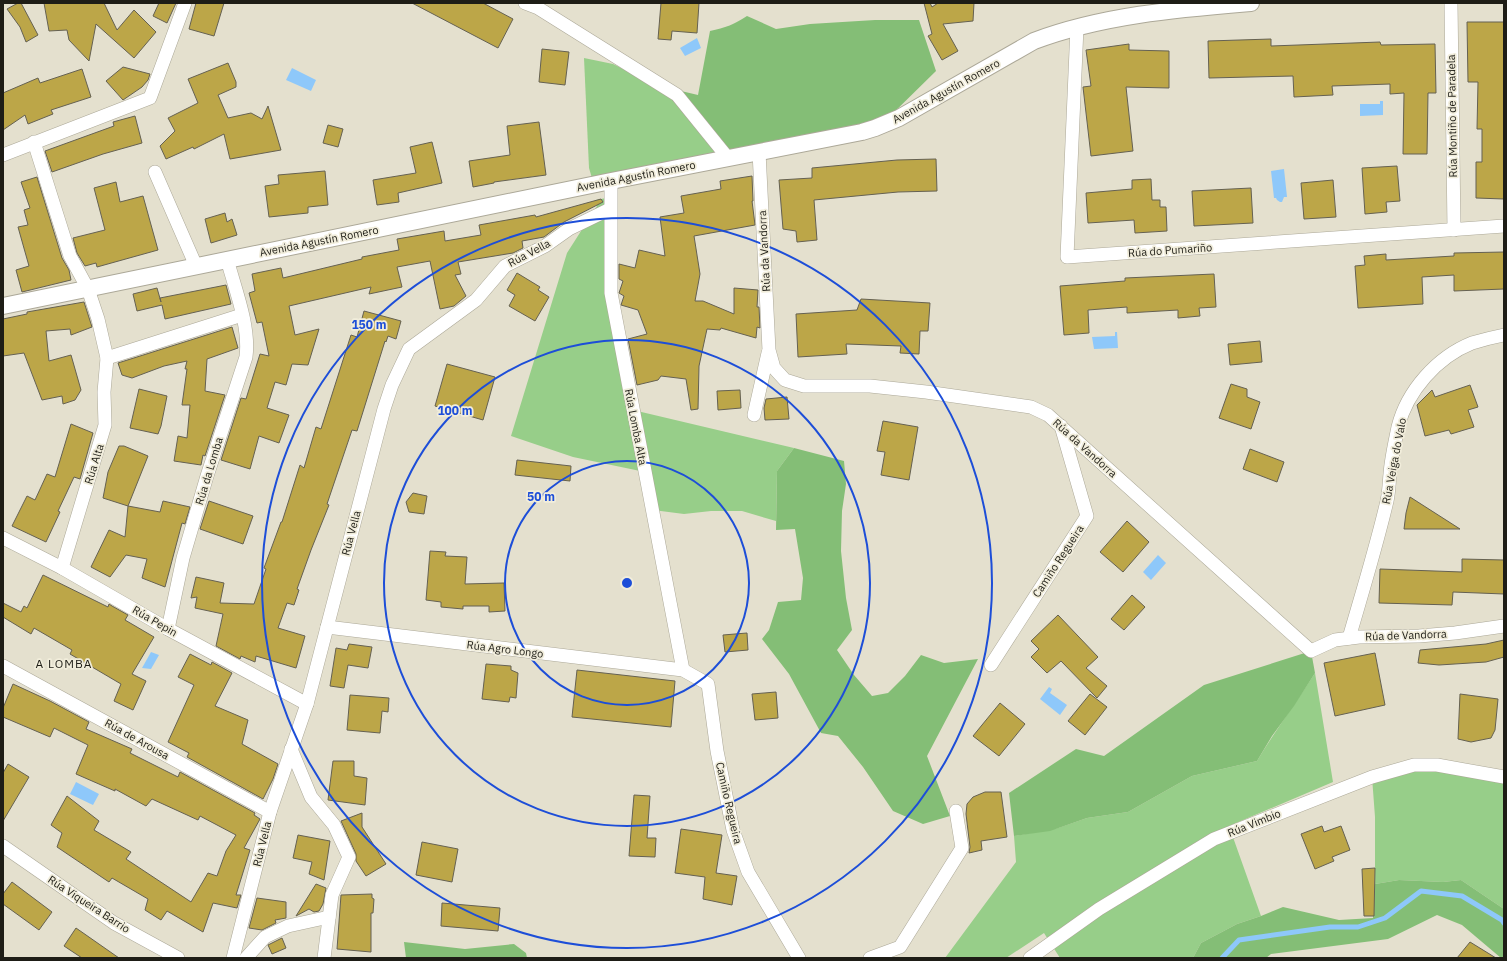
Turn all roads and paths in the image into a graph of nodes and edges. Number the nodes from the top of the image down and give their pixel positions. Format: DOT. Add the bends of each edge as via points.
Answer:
graph roads {
  1 [pos="185,3"];
  2 [pos="525,3"];
  3 [pos="1251,3"];
  4 [pos="1451,3"];
  5 [pos="1077,27"];
  6 [pos="34,142"];
  7 [pos="759,152"];
  8 [pos="3,155"];
  9 [pos="728,158"];
  10 [pos="155,172"];
  11 [pos="611,181"];
  12 [pos="610,209"];
  13 [pos="1504,226"];
  14 [pos="1454,230"];
  15 [pos="227,259"];
  16 [pos="196,266"];
  17 [pos="88,289"];
  18 [pos="3,306"];
  19 [pos="242,315"];
  20 [pos="1504,335"];
  21 [pos="769,350"];
  22 [pos="107,358"];
  23 [pos="754,415"];
  24 [pos="1061,426"];
  25 [pos="3,538"];
  26 [pos="62,568"];
  27 [pos="1504,626"];
  28 [pos="327,627"];
  29 [pos="168,629"];
  30 [pos="1348,638"];
  31 [pos="1311,651"];
  32 [pos="991,665"];
  33 [pos="3,666"];
  34 [pos="683,670"];
  35 [pos="307,704"];
  36 [pos="291,749"];
  37 [pos="1504,777"];
  38 [pos="956,811"];
  39 [pos="270,812"];
  40 [pos="3,846"];
  41 [pos="328,917"];
  42 [pos="178,958"];
  43 [pos="233,958"];
  44 [pos="246,958"];
  45 [pos="324,958"];
  46 [pos="799,958"];
  47 [pos="870,958"];
  48 [pos="1030,958"];
  1 -- 6 [label="street" via="150,98"];
  2 -- 9 [label="street" via="545,12 677,95"];
  3 -- 5 [label="street, Avenida Agustín Romero" via="1152,14"];
  4 -- 14 [label="street, Rúa Montiño de Paradela"];
  5 -- 7 [label="street, Avenida Agustín Romero" via="1034,41 899,118 875,128"];
  5 -- 14 [label="street, Rúa do Pumariño" via="1066,257"];
  6 -- 8 [label="street"];
  6 -- 17 [label="street" via="70,256"];
  7 -- 9 [label="street, Avenida Agustín Romero"];
  7 -- 21 [label="street, Rúa da Vandorra"];
  9 -- 11 [label="street, Avenida Agustín Romero"];
  10 -- 16 [label="street"];
  11 -- 12 [label="street, Rúa Lomba Alta"];
  11 -- 15 [label="street, Avenida Agustín Romero"];
  12 -- 28 [label="street, Rúa Vella" via="505,266 476,300 409,349 384,409"];
  12 -- 34 [label="street, Rúa Lomba Alta" via="611,293"];
  13 -- 14 [label="street, Rúa do Pumariño"];
  15 -- 16 [label="street, Avenida Agustín Romero"];
  15 -- 19 [label="street, Rúa da Lomba"];
  16 -- 17 [label="street, Avenida Agustín Romero"];
  17 -- 18 [label="street, Avenida Agustín Romero"];
  17 -- 22 [label="street"];
  19 -- 22 [label="street"];
  19 -- 29 [label="street, Rúa da Lomba" via="248,343 246,357 209,468 183,558"];
  20 -- 30 [label="street, Rúa Veiga do Valo" via="1472,343 1454,352 1425,378 1404,408 1397,432 1390,489 1384,514"];
  21 -- 23 [label="street, Rúa da Vandorra"];
  21 -- 24 [label="street, Rúa da Vandorra" via="774,368 785,380 804,386 870,386 1031,407 1048,415"];
  22 -- 26 [label="street, Rúa Alta" via="105,425"];
  24 -- 31 [label="street, Rúa da Vandorra"];
  24 -- 32 [label="street, Camiño Regueira" via="1087,516"];
  25 -- 26 [label="street, Rúa Pepin"];
  26 -- 29 [label="street, Rúa Pepin"];
  27 -- 30 [label="street, Rúa de Vandorra" via="1419,636"];
  28 -- 34 [label="street, Rúa Agro Longo"];
  28 -- 35 [label="street, Rúa Vella"];
  29 -- 35 [label="street, Rúa Pepin"];
  30 -- 31 [label="street, Rúa de Vandorra" via="1335,640"];
  33 -- 39 [label="street, Rúa de Arousa"];
  34 -- 46 [label="street, Camiño Regueira" via="708,684 717,751 733,830 748,872"];
  35 -- 36 [label="street, Rúa Vella"];
  36 -- 39 [label="street, Rúa Vella"];
  36 -- 41 [label="street" via="311,797 334,825 349,856 332,896"];
  37 -- 48 [label="street, Rúa Vimbio" via="1438,764 1414,765 1372,777 1214,839 1100,909"];
  38 -- 47 [label="street" via="962,848 900,946"];
  39 -- 43 [label="street, Rúa Vella"];
  40 -- 42 [label="street, Rúa Viqueira Barrio" via="114,923"];
  41 -- 44 [label="street" via="288,926 264,936"];
  41 -- 45 [label="street"];
}
